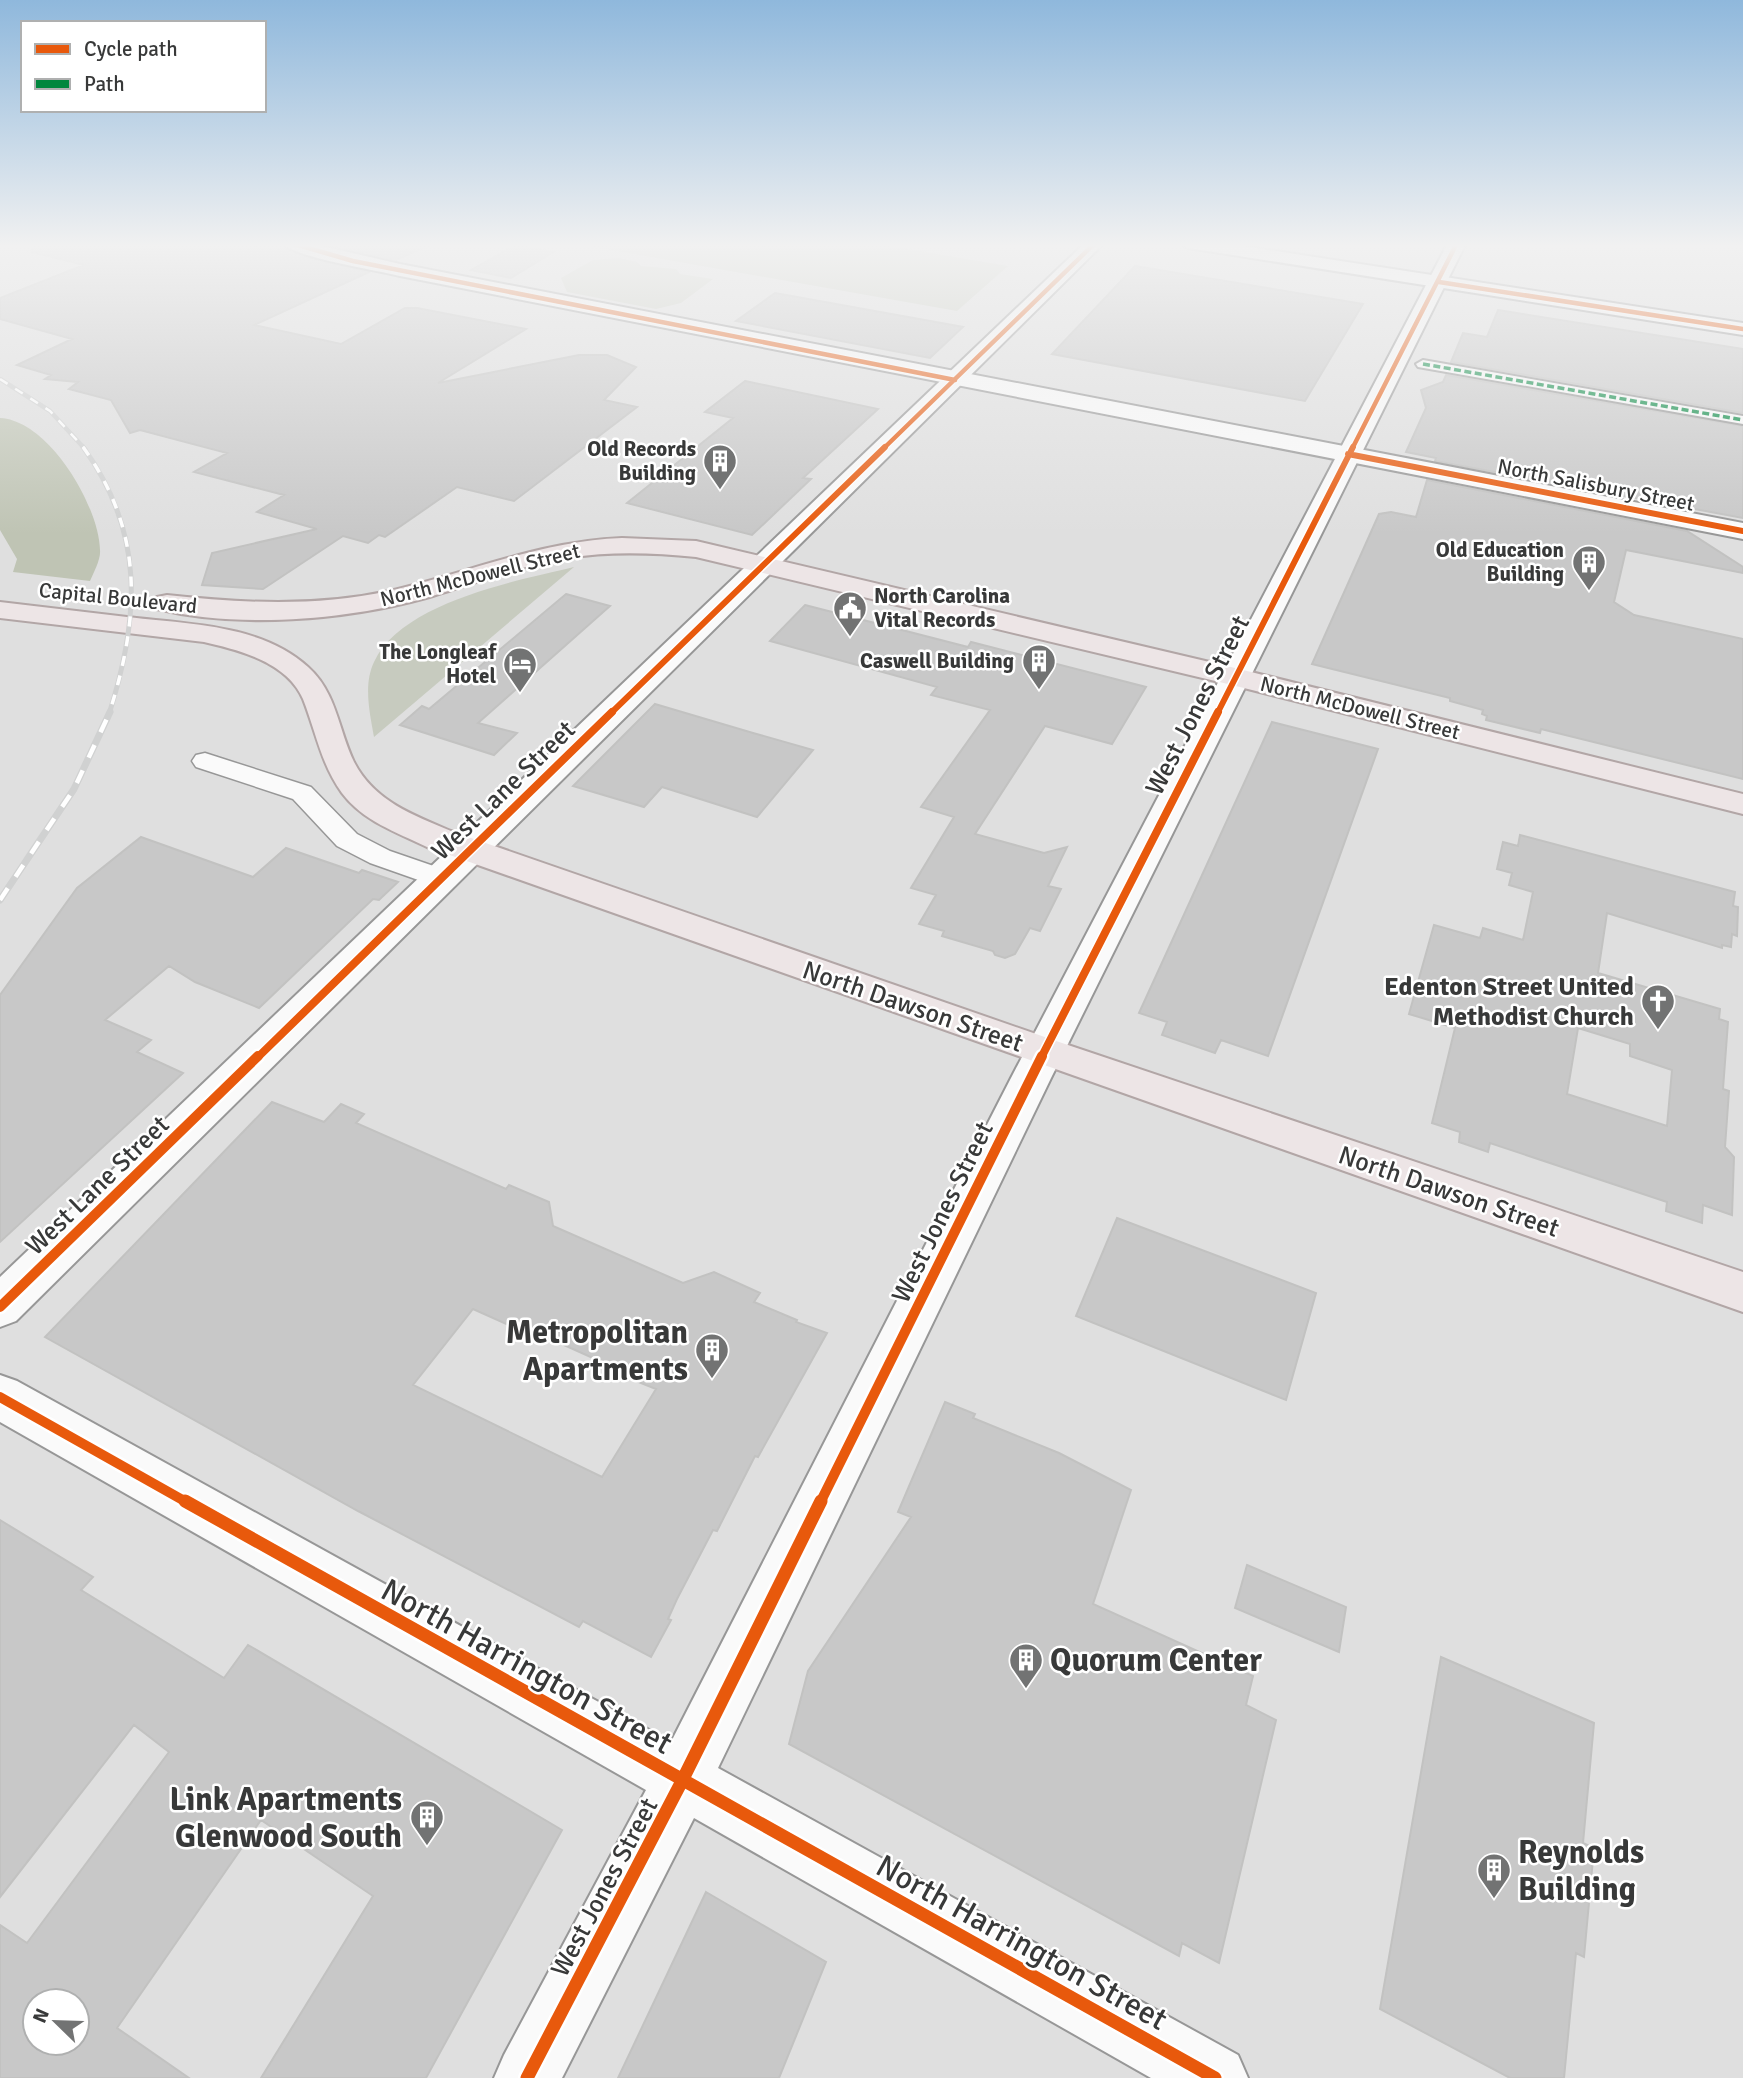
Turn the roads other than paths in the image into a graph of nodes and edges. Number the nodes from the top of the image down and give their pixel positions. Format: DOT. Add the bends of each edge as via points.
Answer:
graph roads {
  1 [pos="753,340"];
  2 [pos="996,340"];
  3 [pos="1409,340"];
  4 [pos="1423,365"];
  5 [pos="955,380"];
  6 [pos="1743,420"];
  7 [pos="1348,454"];
  8 [pos="1743,531"];
  9 [pos="766,563"];
  10 [pos="0,585"];
  11 [pos="0,610"];
  12 [pos="236,611"];
  13 [pos="204,634"];
  14 [pos="1235,677"];
  15 [pos="205,761"];
  16 [pos="1743,804"];
  17 [pos="470,851"];
  18 [pos="441,879"];
  19 [pos="1045,1052"];
  20 [pos="1743,1293"];
  21 [pos="0,1307"];
  22 [pos="0,1397"];
  23 [pos="682,1781"];
  24 [pos="527,2078"];
  25 [pos="1214,2078"];
  1 -- 5 [label="street, North Salisbury Street"];
  2 -- 5 [label="street, West Lane Street"];
  3 -- 7 [label="street, West Jones Street"];
  4 -- 6 [label="street"];
  5 -- 7 [label="street, North Salisbury Street"];
  5 -- 9 [label="street, West Lane Street"];
  7 -- 8 [label="street, North Salisbury Street"];
  7 -- 14 [label="street, West Jones Street"];
  9 -- 12 [label="main road, North McDowell Street" via="696,549 628,544 548,554 369,603 304,611"];
  9 -- 14 [label="main road, North McDowell Street"];
  9 -- 17 [label="street, West Lane Street"];
  10 -- 12 [label="main road, Capital Boulevard"];
  11 -- 13 [label="main road, Capital Boulevard"];
  13 -- 17 [label="main road, North Dawson Street" via="275,655 299,674 316,695 338,761 355,788 382,813"];
  14 -- 16 [label="main road, North McDowell Street"];
  14 -- 19 [label="street, West Jones Street"];
  15 -- 18 [label="street" via="302,793 347,840"];
  17 -- 18 [label="street, West Lane Street"];
  17 -- 19 [label="main road, North Dawson Street"];
  18 -- 21 [label="street, West Lane Street"];
  19 -- 20 [label="main road, North Dawson Street"];
  19 -- 23 [label="street, West Jones Street"];
  22 -- 23 [label="street, North Harrington Street"];
  23 -- 24 [label="street, West Jones Street"];
  23 -- 25 [label="street, North Harrington Street"];
}
